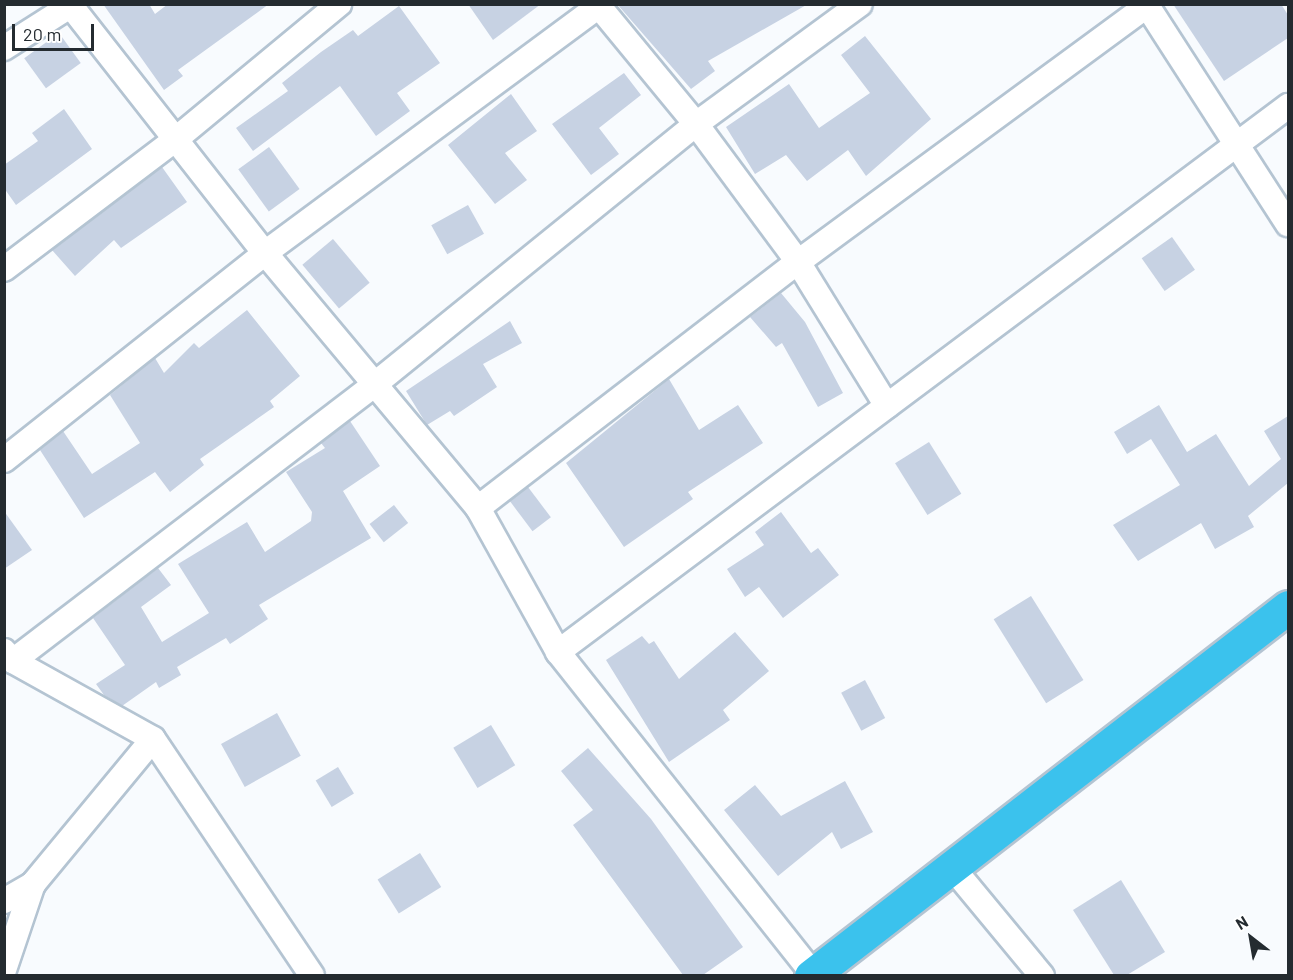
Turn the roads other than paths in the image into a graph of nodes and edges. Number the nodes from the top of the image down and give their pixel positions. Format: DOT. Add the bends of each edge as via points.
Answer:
graph roads {
  1 [pos="339,4"];
  2 [pos="860,4"];
  3 [pos="72,5"];
  4 [pos="599,5"];
  5 [pos="1147,5"];
  6 [pos="4,48"];
  7 [pos="1288,106"];
  8 [pos="696,124"];
  9 [pos="176,139"];
  10 [pos="1235,144"];
  11 [pos="1288,224"];
  12 [pos="265,253"];
  13 [pos="798,262"];
  14 [pos="4,269"];
  15 [pos="375,384"];
  16 [pos="886,406"];
  17 [pos="4,460"];
  18 [pos="478,508"];
  19 [pos="1288,607"];
  20 [pos="558,652"];
  21 [pos="9,656"];
  22 [pos="153,739"];
  23 [pos="951,866"];
  24 [pos="33,884"];
  25 [pos="4,902"];
  26 [pos="4,970"];
  27 [pos="312,975"];
  28 [pos="812,975"];
  29 [pos="1042,975"];
  1 -- 9 [label="street"];
  2 -- 8 [label="street"];
  3 -- 6 [label="street"];
  3 -- 9 [label="street"];
  4 -- 8 [label="street"];
  4 -- 12 [label="street"];
  5 -- 10 [label="street"];
  5 -- 13 [label="street"];
  7 -- 10 [label="street"];
  8 -- 13 [label="street"];
  8 -- 15 [label="street"];
  9 -- 12 [label="street"];
  9 -- 14 [label="street"];
  10 -- 11 [label="street"];
  10 -- 16 [label="street"];
  12 -- 15 [label="street"];
  12 -- 17 [label="street"];
  13 -- 16 [label="street"];
  13 -- 18 [label="street"];
  15 -- 18 [label="street"];
  15 -- 21 [label="street"];
  16 -- 20 [label="street"];
  18 -- 20 [label="street"];
  19 -- 23 [label="highway"];
  20 -- 28 [label="street"];
  21 -- 22 [label="street"];
  22 -- 24 [label="street"];
  22 -- 27 [label="street"];
  23 -- 28 [label="highway"];
  23 -- 29 [label="street"];
  24 -- 25 [label="street"];
  24 -- 26 [label="street"];
}
